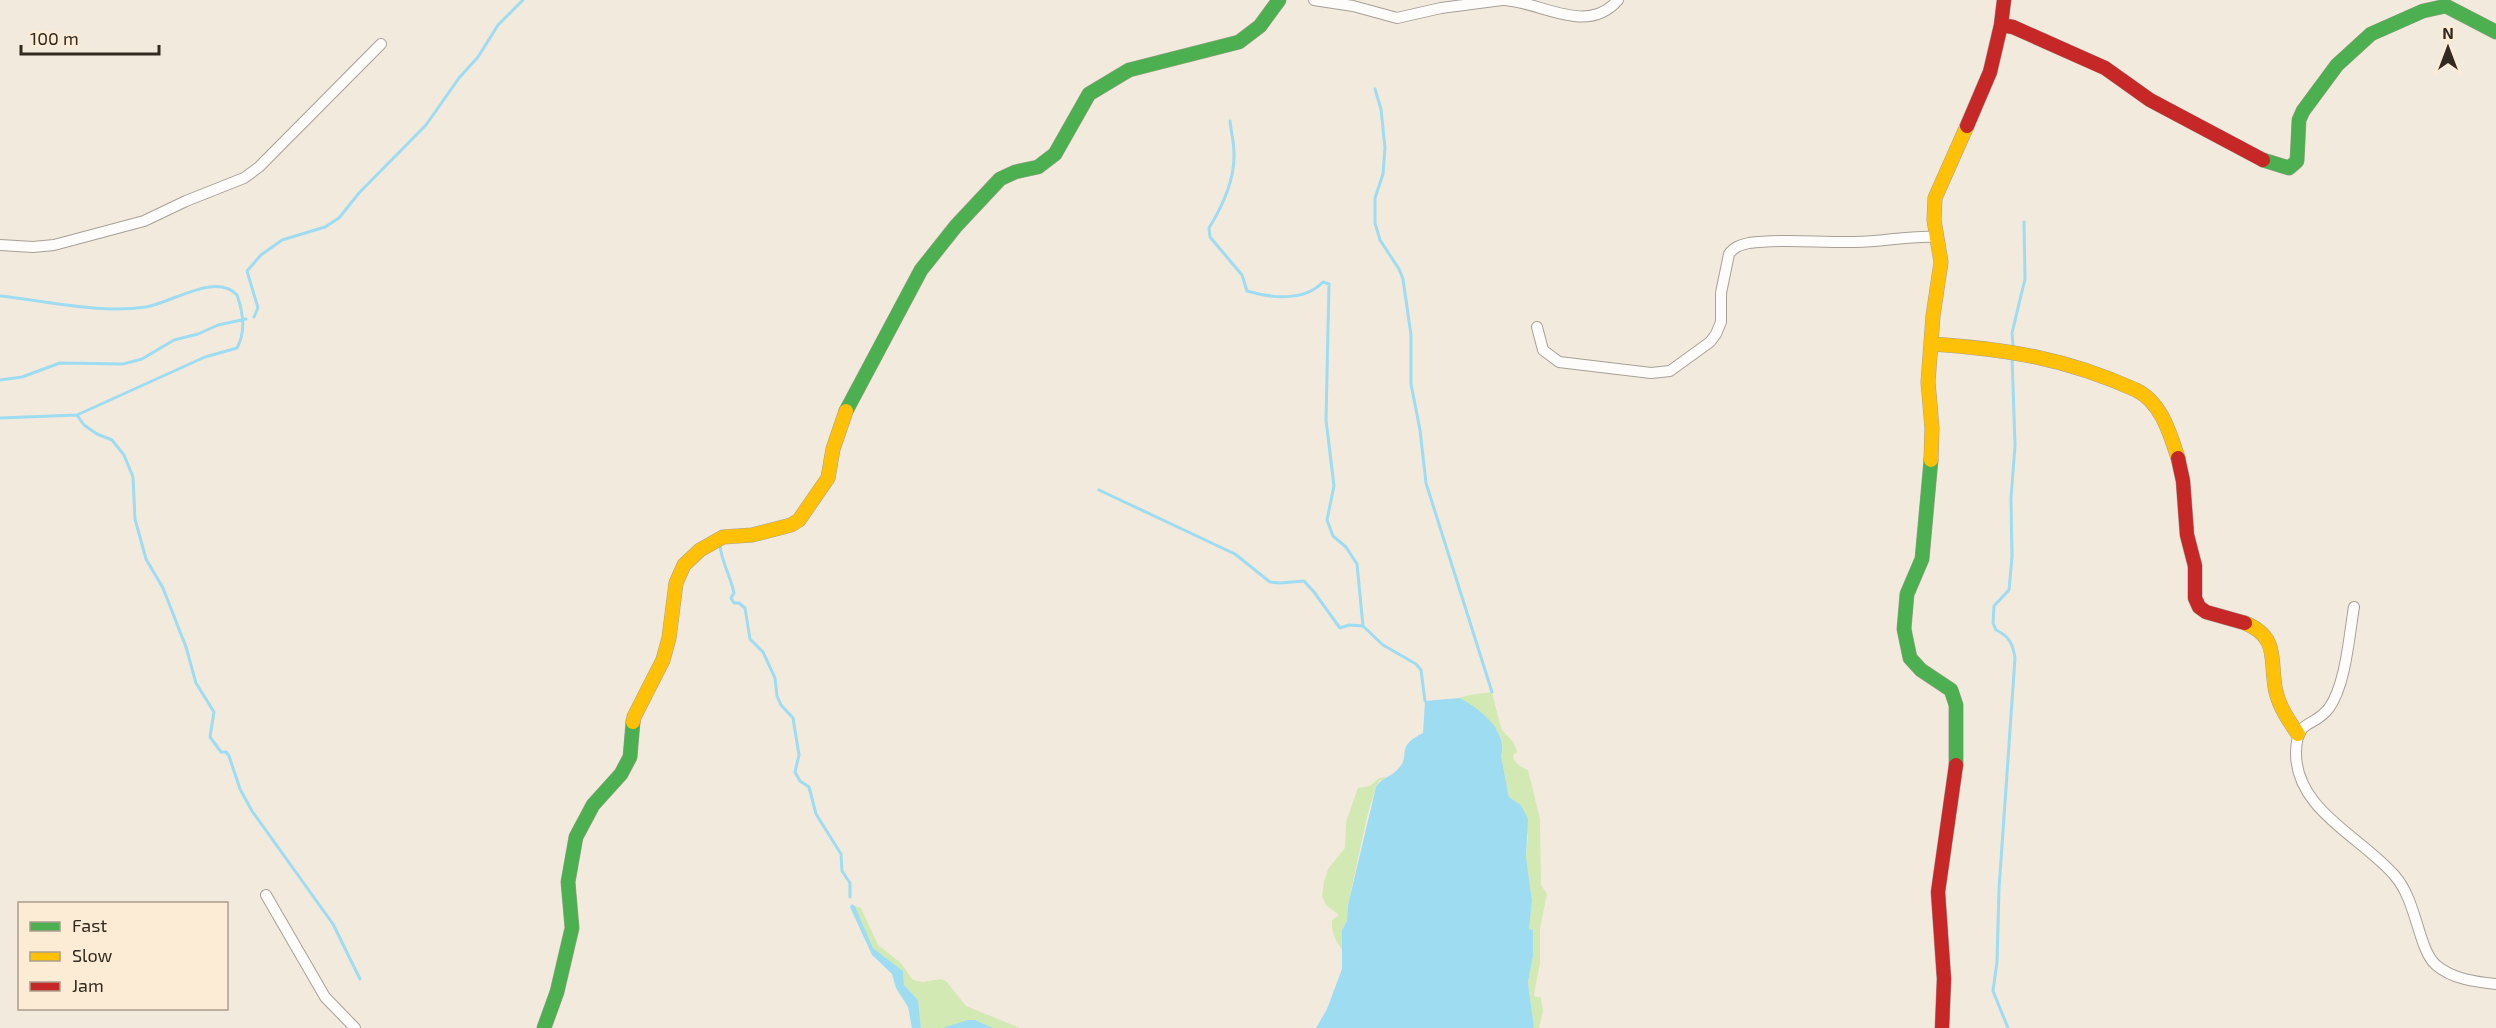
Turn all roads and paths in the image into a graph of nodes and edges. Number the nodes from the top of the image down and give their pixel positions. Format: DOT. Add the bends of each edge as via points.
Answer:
graph roads {
  1 [pos="1279,0"];
  2 [pos="1314,0"];
  3 [pos="1503,0"];
  4 [pos="1618,0"];
  5 [pos="2004,0"];
  6 [pos="2001,25"];
  7 [pos="2496,32"];
  8 [pos="381,44"];
  9 [pos="1938,237"];
  10 [pos="0,245"];
  11 [pos="1537,327"];
  12 [pos="1931,344"];
  13 [pos="2354,607"];
  14 [pos="2298,734"];
  15 [pos="266,895"];
  16 [pos="2496,984"];
  17 [pos="355,1028"];
  18 [pos="544,1028"];
  19 [pos="1942,1028"];
  1 -- 18 [label="street" via="1260,26 1239,42 1129,70 1089,94 1055,154 1038,167 1000,179 921,270 848,405 828,478 799,520 752,535 723,537 691,556 684,565 676,583 663,660 634,717 630,757 621,774 593,805 576,837 568,882 572,928"];
  2 -- 3 [label="street" via="1396,18"];
  3 -- 4 [label="street" via="1576,17 1595,16"];
  5 -- 6 [label="street"];
  6 -- 7 [label="street" via="2105,68 2150,100 2209,133 2270,163 2289,168 2296,161 2303,111 2337,65 2371,34 2422,11 2446,6"];
  6 -- 9 [label="street" via="1990,72 1935,198"];
  8 -- 10 [label="street" via="244,178 144,221 54,245"];
  9 -- 11 [label="street" via="1859,242 1804,240 1739,246 1728,254 1721,322 1716,334 1682,364 1662,374 1559,362 1543,350"];
  9 -- 12 [label="street" via="1941,262"];
  12 -- 14 [label="street" via="2038,356 2146,395 2176,447 2181,465 2195,598 2207,613 2244,620 2262,632 2273,650 2280,704"];
  12 -- 19 [label="street" via="1931,474 1922,559 1907,594 1904,629 1910,658 1951,690 1956,705 1955,782 1938,892 1944,979"];
  13 -- 14 [label="street" via="2334,699 2322,715"];
  14 -- 16 [label="street" via="2297,765 2306,789 2315,804 2379,860 2404,888 2434,963 2458,977"];
  15 -- 17 [label="street" via="325,997"];
}
